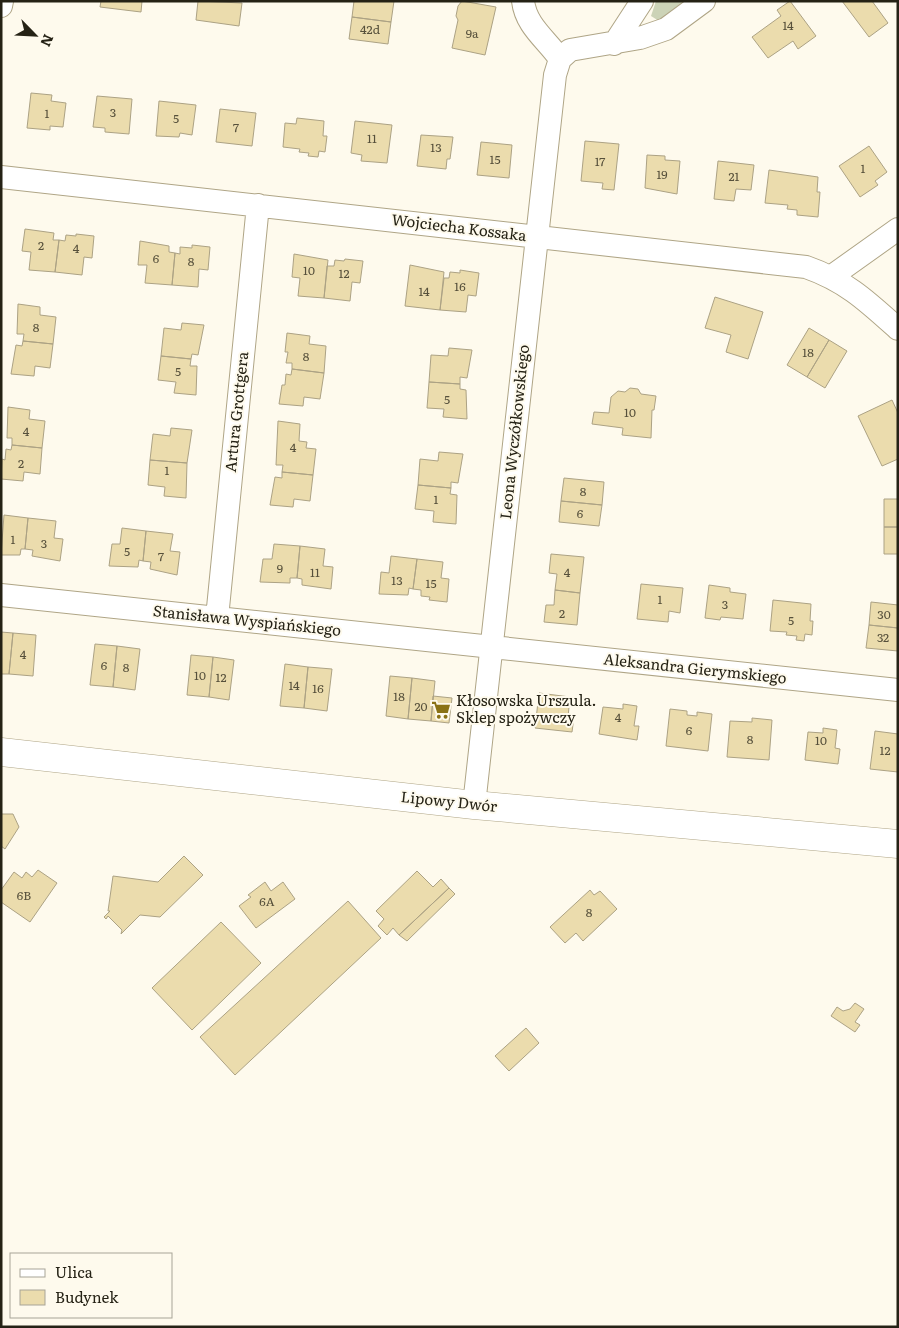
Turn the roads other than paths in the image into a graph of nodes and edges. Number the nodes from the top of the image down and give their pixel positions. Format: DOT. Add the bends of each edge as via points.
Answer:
graph roads {
  1 [pos="2,1"];
  2 [pos="523,1"];
  3 [pos="642,1"];
  4 [pos="704,1"];
  5 [pos="1,6"];
  6 [pos="614,44"];
  7 [pos="560,59"];
  8 [pos="1,177"];
  9 [pos="258,205"];
  10 [pos="898,229"];
  11 [pos="536,237"];
  12 [pos="832,276"];
  13 [pos="898,329"];
  14 [pos="1,595"];
  15 [pos="217,618"];
  16 [pos="493,647"];
  17 [pos="898,690"];
  18 [pos="1,752"];
  19 [pos="474,805"];
  20 [pos="898,844"];
  1 -- 5 [label="street"];
  2 -- 7 [label="street" via="529,22"];
  3 -- 6 [label="street"];
  4 -- 6 [label="street" via="666,29"];
  6 -- 7 [label="street" via="570,50"];
  7 -- 11 [label="street, Leona Wyczółkowskiego" via="555,75"];
  8 -- 9 [label="street, Wojciecha Kossaka"];
  9 -- 11 [label="street, Wojciecha Kossaka"];
  9 -- 15 [label="street, Artura Grottgera"];
  10 -- 12 [label="street"];
  11 -- 12 [label="street, Wojciecha Kossaka" via="806,267"];
  11 -- 16 [label="street, Leona Wyczółkowskiego"];
  12 -- 13 [label="street, Wojciecha Kossaka"];
  14 -- 15 [label="street, Stanisława Wyspiańskiego"];
  15 -- 16 [label="street, Stanisława Wyspiańskiego"];
  16 -- 17 [label="street, Aleksandra Gierymskiego"];
  16 -- 19 [label="street, Leona Wyczółkowskiego"];
  18 -- 19 [label="street, Lipowy Dwór"];
  19 -- 20 [label="street, Lipowy Dwór"];
}
